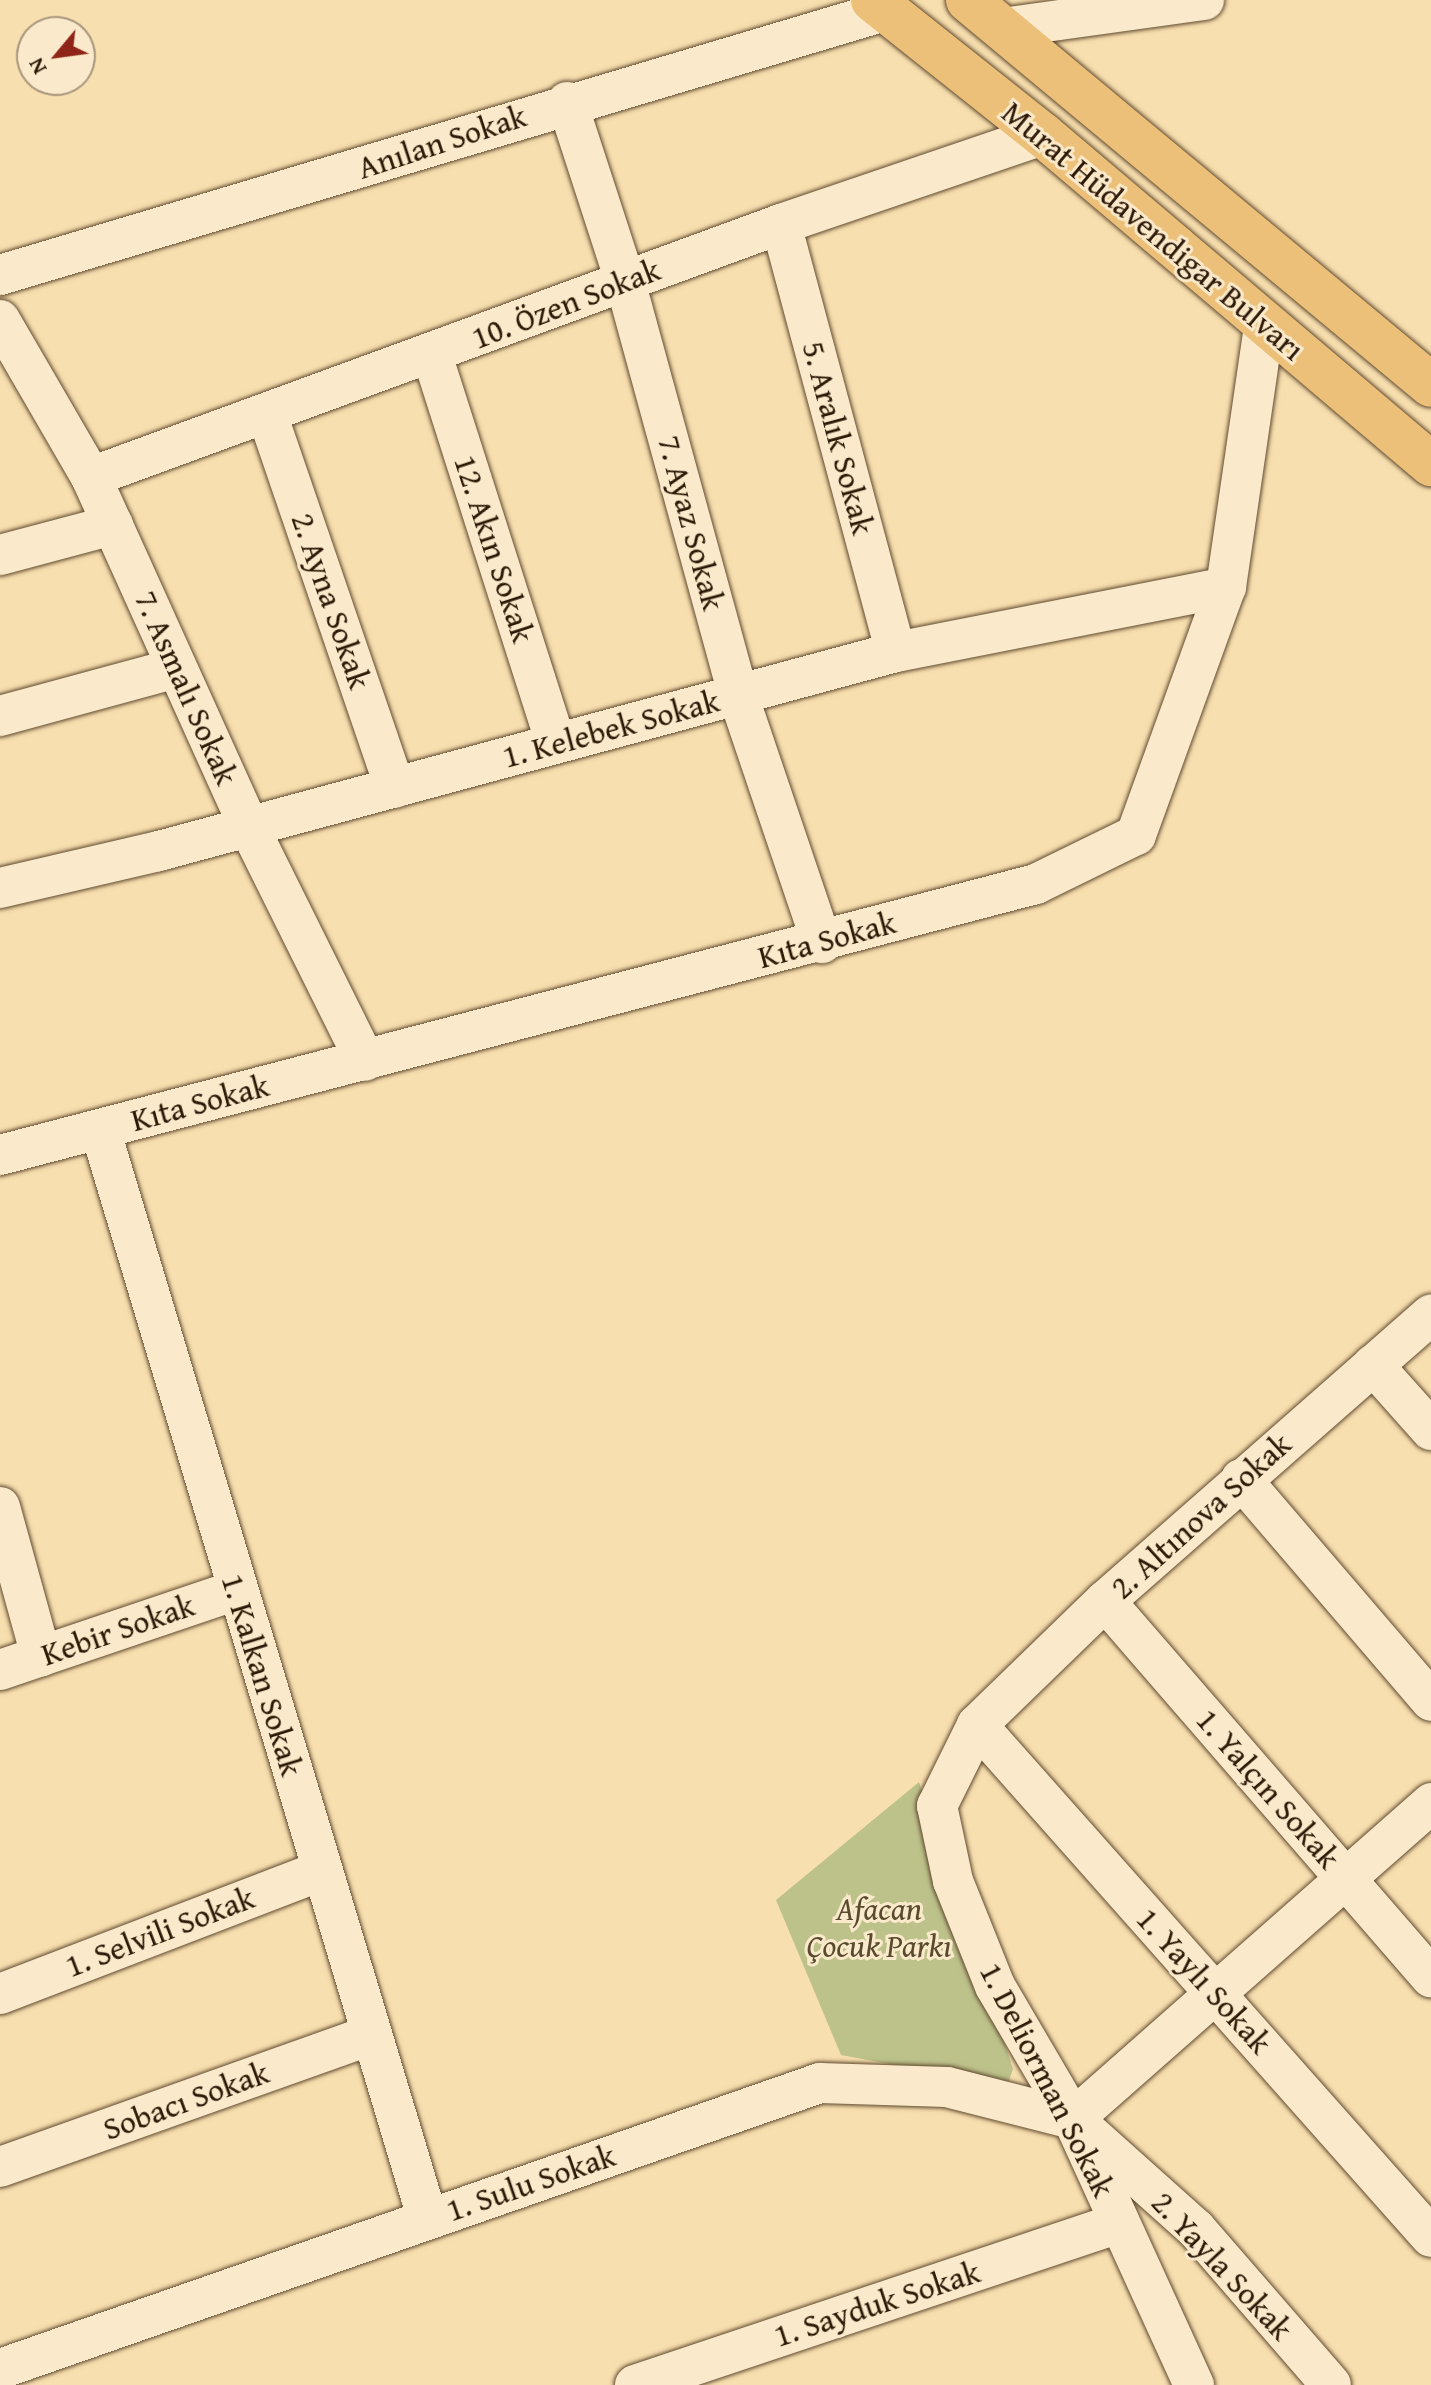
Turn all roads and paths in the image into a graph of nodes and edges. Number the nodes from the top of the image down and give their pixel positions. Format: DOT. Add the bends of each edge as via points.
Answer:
graph roads {
  1 [pos="968,0"];
  2 [pos="1204,0"];
  3 [pos="879,6"];
  4 [pos="1002,28"];
  5 [pos="567,102"];
  6 [pos="1043,135"];
  7 [pos="781,224"];
  8 [pos="0,275"];
  9 [pos="625,281"];
  10 [pos="0,320"];
  11 [pos="1264,326"];
  12 [pos="432,355"];
  13 [pos="17,383"];
  14 [pos="1431,385"];
  15 [pos="267,414"];
  16 [pos="1431,464"];
  17 [pos="91,477"];
  18 [pos="113,525"];
  19 [pos="0,555"];
  20 [pos="1226,587"];
  21 [pos="896,652"];
  22 [pos="177,668"];
  23 [pos="738,695"];
  24 [pos="0,716"];
  25 [pos="556,743"];
  26 [pos="395,788"];
  27 [pos="249,827"];
  28 [pos="0,888"];
  29 [pos="822,943"];
  30 [pos="365,1061"];
  31 [pos="100,1129"];
  32 [pos="0,1155"];
  33 [pos="1431,1315"];
  34 [pos="1373,1365"];
  35 [pos="1431,1430"];
  36 [pos="1241,1479"];
  37 [pos="0,1507"];
  38 [pos="237,1590"];
  39 [pos="1105,1601"];
  40 [pos="41,1656"];
  41 [pos="0,1670"];
  42 [pos="1431,1701"];
  43 [pos="977,1725"];
  44 [pos="1431,1803"];
  45 [pos="320,1871"];
  46 [pos="1345,1878"];
  47 [pos="1431,1977"];
  48 [pos="0,1994"];
  49 [pos="1215,1994"];
  50 [pos="371,2035"];
  51 [pos="1073,2119"];
  52 [pos="0,2167"];
  53 [pos="428,2220"];
  54 [pos="1119,2223"];
  55 [pos="1431,2237"];
  56 [pos="0,2369"];
  57 [pos="635,2385"];
  58 [pos="1194,2385"];
  59 [pos="1331,2385"];
  1 -- 4 [label="main road, Murat Hüdavendigar Bulvarı"];
  2 -- 4 [label="street"];
  3 -- 5 [label="street, Anılan Sokak"];
  3 -- 6 [label="main road, Murat Hüdavendigar Bulvarı"];
  4 -- 14 [label="main road, Murat Hüdavendigar Bulvarı"];
  5 -- 8 [label="street, Anılan Sokak"];
  5 -- 9 [label="street, 7. Ayaz Sokak"];
  6 -- 7 [label="street, 10. Özen Sokak"];
  6 -- 11 [label="main road, Murat Hüdavendigar Bulvarı"];
  7 -- 9 [label="street, 10. Özen Sokak"];
  7 -- 21 [label="street, 5. Aralık Sokak"];
  9 -- 12 [label="street, 10. Özen Sokak"];
  9 -- 23 [label="street, 7. Ayaz Sokak"];
  10 -- 13 [label="street, 7. Asmalı Sokak"];
  11 -- 16 [label="main road, Murat Hüdavendigar Bulvarı"];
  11 -- 20 [label="street, Kıta Sokak"];
  12 -- 15 [label="street, 10. Özen Sokak"];
  12 -- 25 [label="street, 12. Akın Sokak"];
  13 -- 17 [label="street, 7. Asmalı Sokak"];
  15 -- 17 [label="street, 10. Özen Sokak"];
  15 -- 26 [label="street, 2. Ayna Sokak"];
  17 -- 18 [label="street, 7. Asmalı Sokak"];
  18 -- 19 [label="street"];
  18 -- 22 [label="street, 7. Asmalı Sokak"];
  20 -- 21 [label="street, 1. Kelebek Sokak"];
  20 -- 29 [label="street, Kıta Sokak" via="1136,835 1036,884"];
  21 -- 23 [label="street, 1. Kelebek Sokak"];
  22 -- 24 [label="street"];
  22 -- 27 [label="street, 7. Asmalı Sokak"];
  23 -- 25 [label="street, 1. Kelebek Sokak"];
  23 -- 29 [label="street, 7. Ayaz Sokak"];
  25 -- 26 [label="street, 1. Kelebek Sokak"];
  26 -- 27 [label="street, 1. Kelebek Sokak"];
  27 -- 28 [label="street, 1. Kelebek Sokak"];
  27 -- 30 [label="street, 7. Asmalı Sokak"];
  29 -- 30 [label="street, Kıta Sokak"];
  30 -- 31 [label="street, Kıta Sokak"];
  31 -- 32 [label="street, Kıta Sokak"];
  31 -- 38 [label="street, 1. Kalkan Sokak"];
  33 -- 34 [label="street, 2. Altınova Sokak"];
  34 -- 35 [label="street"];
  34 -- 36 [label="street, 2. Altınova Sokak"];
  36 -- 39 [label="street, 2. Altınova Sokak"];
  36 -- 42 [label="street"];
  37 -- 40 [label="street"];
  38 -- 40 [label="street, Kebir Sokak"];
  38 -- 45 [label="street, 1. Kalkan Sokak"];
  39 -- 43 [label="street, 2. Altınova Sokak"];
  39 -- 46 [label="street, 1. Yalçın Sokak"];
  40 -- 41 [label="street, Kebir Sokak"];
  43 -- 49 [label="street, 1. Yaylı Sokak"];
  43 -- 51 [label="street, 1. Deliorman Sokak" via="937,1806 953,1881 995,1986"];
  44 -- 46 [label="street"];
  45 -- 48 [label="street, 1. Selvili Sokak"];
  45 -- 50 [label="street, 1. Kalkan Sokak"];
  46 -- 47 [label="street, 1. Yalçın Sokak"];
  46 -- 49 [label="street"];
  49 -- 51 [label="street"];
  49 -- 55 [label="street, 1. Yaylı Sokak"];
  50 -- 52 [label="street, Sobacı Sokak"];
  50 -- 53 [label="street, 1. Kalkan Sokak"];
  51 -- 53 [label="street, 1. Sulu Sokak" via="947,2087 820,2083"];
  51 -- 54 [label="street, 1. Deliorman Sokak"];
  51 -- 59 [label="street, 2. Yayla Sokak" via="1196,2229"];
  53 -- 56 [label="street, 1. Sulu Sokak"];
  54 -- 57 [label="street, 1. Sayduk Sokak"];
  54 -- 58 [label="street, 1. Deliorman Sokak"];
}
